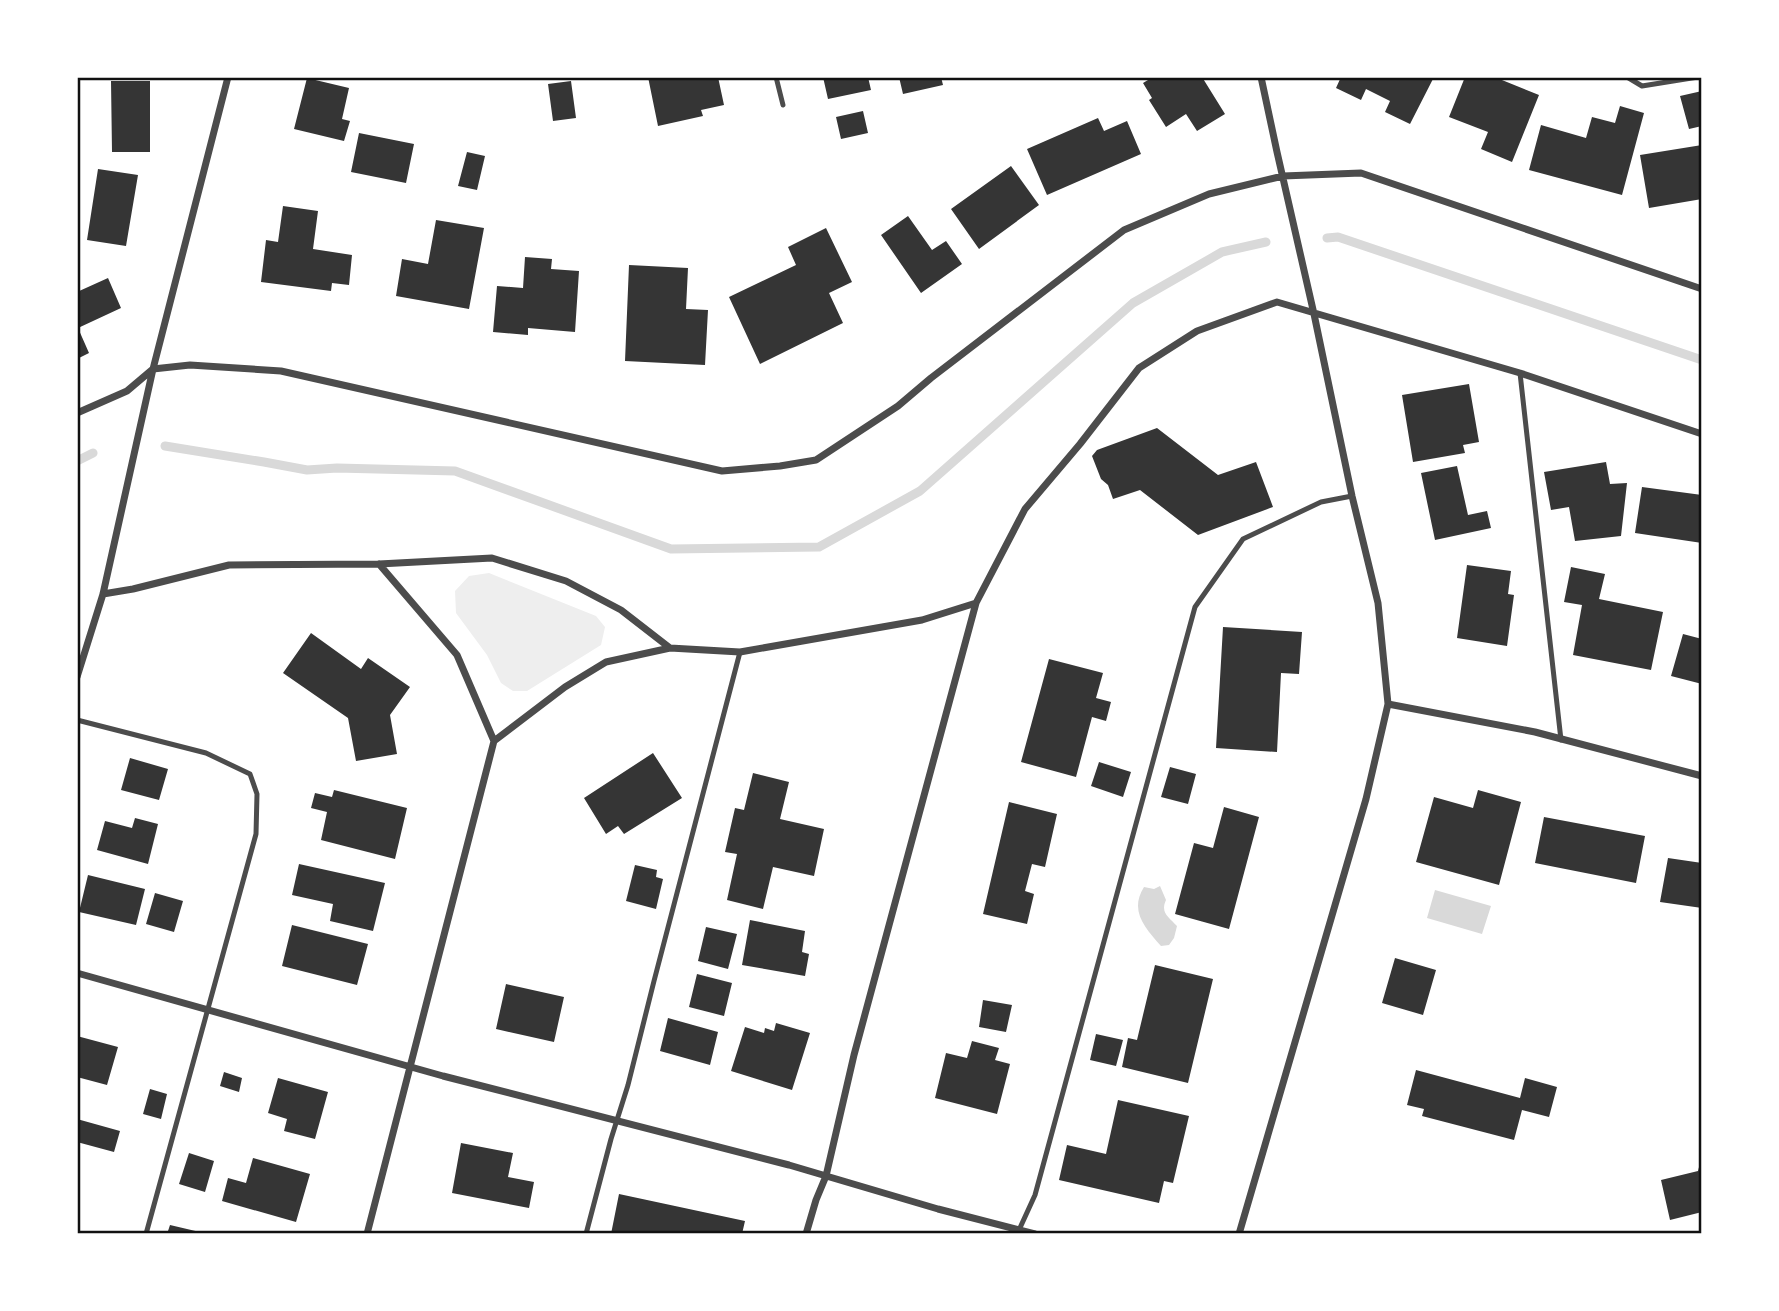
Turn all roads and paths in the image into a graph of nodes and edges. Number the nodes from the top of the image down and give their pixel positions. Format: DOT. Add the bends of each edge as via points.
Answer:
graph roads {
  1 [pos="228,77"];
  2 [pos="776,77"];
  3 [pos="1261,77"];
  4 [pos="1627,77"];
  5 [pos="1698,77"];
  6 [pos="783,105"];
  7 [pos="1283,177"];
  8 [pos="1702,289"];
  9 [pos="1314,314"];
  10 [pos="153,369"];
  11 [pos="1520,373"];
  12 [pos="77,413"];
  13 [pos="1702,434"];
  14 [pos="1352,496"];
  15 [pos="379,564"];
  16 [pos="103,594"];
  17 [pos="976,603"];
  18 [pos="670,648"];
  19 [pos="740,652"];
  20 [pos="77,677"];
  21 [pos="1388,704"];
  22 [pos="77,720"];
  23 [pos="1561,740"];
  24 [pos="494,741"];
  25 [pos="1702,776"];
  26 [pos="77,973"];
  27 [pos="207,1010"];
  28 [pos="411,1067"];
  29 [pos="617,1120"];
  30 [pos="826,1176"];
  31 [pos="1019,1232"];
  32 [pos="146,1234"];
  33 [pos="367,1234"];
  34 [pos="586,1234"];
  35 [pos="806,1234"];
  36 [pos="1035,1234"];
  37 [pos="1239,1234"];
  1 -- 10 [label="street"];
  2 -- 6 [label="lane"];
  3 -- 7 [label="street"];
  4 -- 5 [label="lane" via="1642,86"];
  7 -- 8 [label="street" via="1362,173"];
  7 -- 9 [label="street"];
  7 -- 10 [label="street" via="1209,194 1124,230 898,406 816,460 722,471 281,371 190,365"];
  9 -- 11 [label="street"];
  9 -- 14 [label="street"];
  9 -- 17 [label="street" via="1277,302 1197,331 1139,368 1025,509"];
  10 -- 12 [label="street" via="127,391"];
  10 -- 16 [label="street"];
  11 -- 13 [label="street"];
  11 -- 23 [label="lane"];
  14 -- 21 [label="street" via="1378,603"];
  14 -- 31 [label="lane" via="1321,502 1243,539 1195,607 1035,1195"];
  15 -- 16 [label="street" via="229,565"];
  15 -- 18 [label="street" via="492,558 565,581 621,610"];
  15 -- 24 [label="street" via="457,655"];
  16 -- 20 [label="street"];
  17 -- 19 [label="street" via="922,620"];
  17 -- 30 [label="street" via="854,1055"];
  18 -- 19 [label="street"];
  18 -- 24 [label="street" via="607,663 565,687"];
  19 -- 29 [label="lane"];
  21 -- 23 [label="street"];
  21 -- 37 [label="street" via="1366,799"];
  22 -- 27 [label="lane" via="206,753 250,774 257,794 256,834"];
  23 -- 25 [label="street"];
  24 -- 28 [label="street"];
  26 -- 27 [label="street"];
  27 -- 28 [label="street"];
  27 -- 32 [label="lane"];
  28 -- 29 [label="street"];
  28 -- 33 [label="street"];
  29 -- 30 [label="street"];
  29 -- 34 [label="lane"];
  30 -- 31 [label="street"];
  30 -- 35 [label="street"];
  31 -- 36 [label="street"];
}
